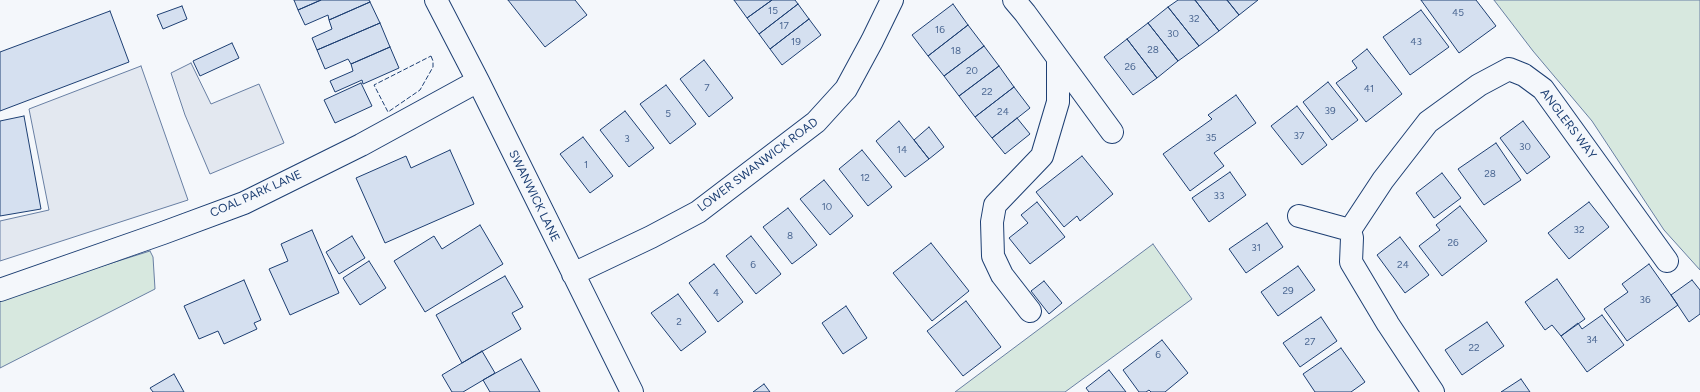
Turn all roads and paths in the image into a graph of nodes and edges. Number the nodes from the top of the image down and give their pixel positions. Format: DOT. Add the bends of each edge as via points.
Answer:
graph roads {
  1 [pos="436,0"];
  2 [pos="892,0"];
  3 [pos="1014,0"];
  4 [pos="1058,59"];
  5 [pos="478,81"];
  6 [pos="1112,132"];
  7 [pos="1299,216"];
  8 [pos="1350,230"];
  9 [pos="1666,261"];
  10 [pos="573,274"];
  11 [pos="0,290"];
  12 [pos="1030,311"];
  13 [pos="632,392"];
  14 [pos="1433,392"];
  1 -- 5 [label="street, SWANWICK LANE"];
  2 -- 10 [label="street, LOWER SWANWICK ROAD" via="846,89 816,122 698,212"];
  3 -- 4 [label="street"];
  4 -- 6 [label="street"];
  4 -- 12 [label="street" via="1058,102 1042,156 995,206 992,222 993,256 1002,275"];
  5 -- 10 [label="street, SWANWICK LANE"];
  5 -- 11 [label="street, COAL PARK LANE" via="361,145 244,203"];
  7 -- 8 [label="street"];
  8 -- 9 [label="street, ANGLERS WAY" via="1382,180 1428,122 1479,85 1509,69 1524,75 1544,89"];
  8 -- 14 [label="street" via="1351,262"];
  10 -- 13 [label="street, SWANWICK LANE"];
}
